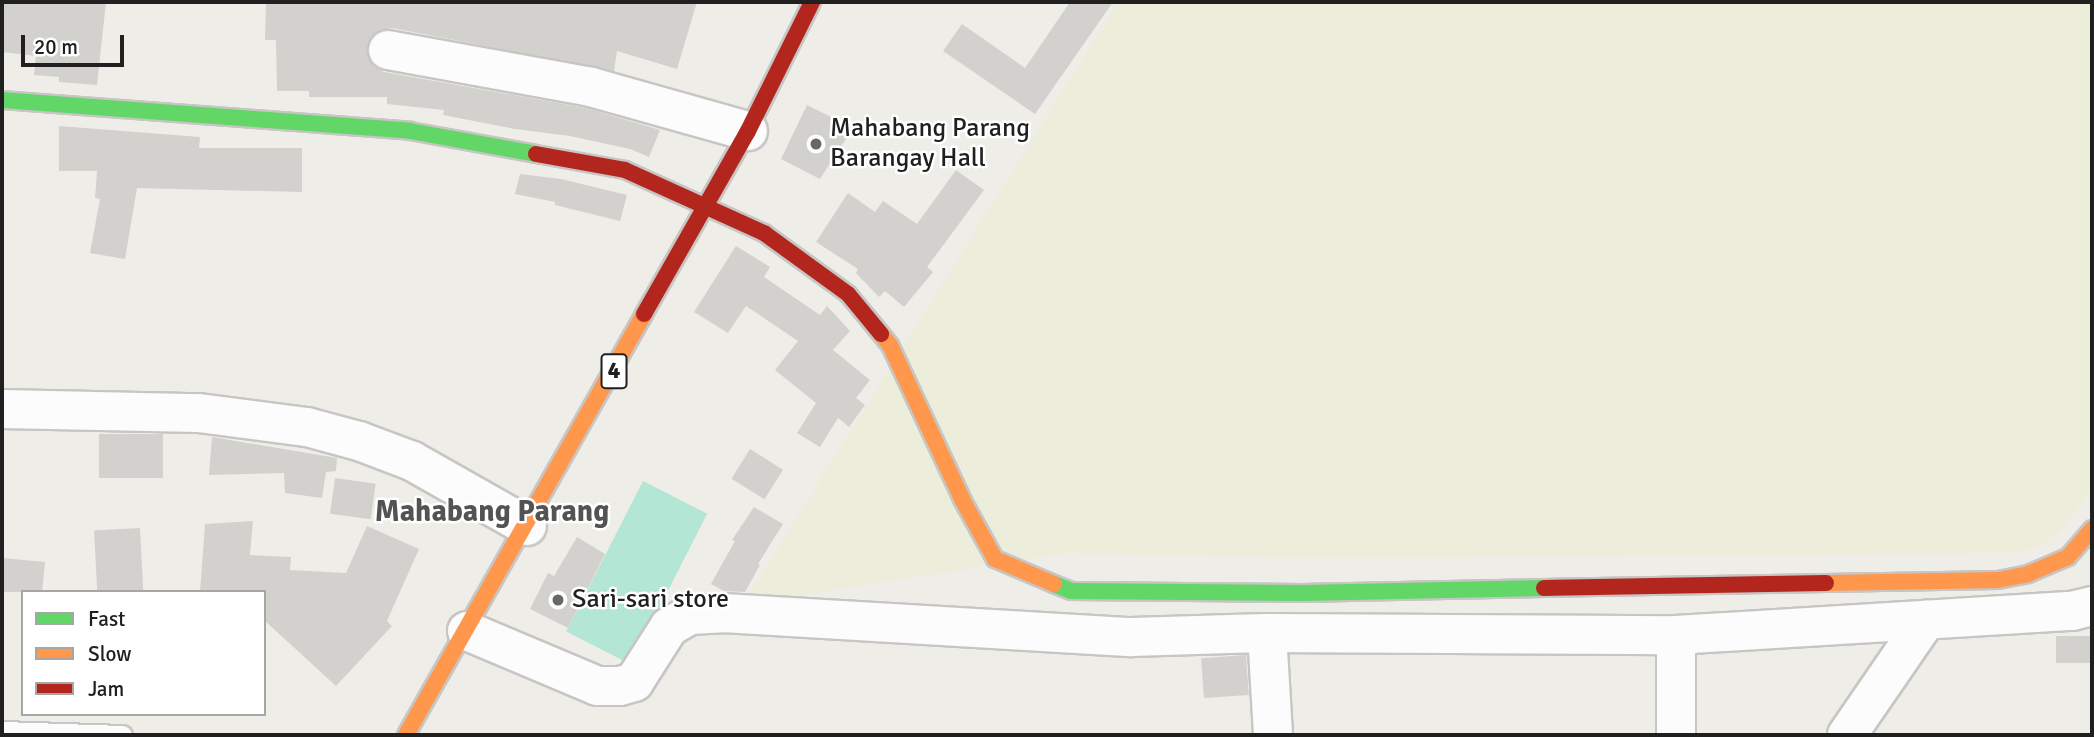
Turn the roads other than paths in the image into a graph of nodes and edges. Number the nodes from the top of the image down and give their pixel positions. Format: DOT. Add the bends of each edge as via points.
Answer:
graph roads {
  1 [pos="812,2"];
  2 [pos="388,50"];
  3 [pos="2,100"];
  4 [pos="748,131"];
  5 [pos="705,207"];
  6 [pos="2,409"];
  7 [pos="527,526"];
  8 [pos="2092,529"];
  9 [pos="2092,606"];
  10 [pos="1926,620"];
  11 [pos="467,631"];
  12 [pos="1267,633"];
  13 [pos="1676,635"];
  14 [pos="2,731"];
  15 [pos="122,735"];
  16 [pos="406,735"];
  17 [pos="1273,735"];
  18 [pos="1676,735"];
  19 [pos="1847,735"];
  1 -- 4 [label="main road, 4"];
  2 -- 4 [label="street" via="591,87"];
  3 -- 5 [label="main road" via="410,131 625,170"];
  4 -- 5 [label="main road, 4"];
  5 -- 7 [label="main road, 4"];
  5 -- 8 [label="main road" via="764,233 848,295 890,345 962,500 995,559 1071,591 1302,593 1998,580 2028,574 2068,557"];
  6 -- 7 [label="street" via="199,413 307,427 412,461"];
  7 -- 11 [label="main road, 4"];
  9 -- 10 [label="street"];
  10 -- 13 [label="street"];
  10 -- 19 [label="street"];
  11 -- 12 [label="street" via="597,686 634,682 669,627 690,615 723,613 1131,637"];
  11 -- 16 [label="main road, 4"];
  12 -- 13 [label="street"];
  12 -- 17 [label="street"];
  13 -- 18 [label="street"];
  14 -- 15 [label="lane"];
}
